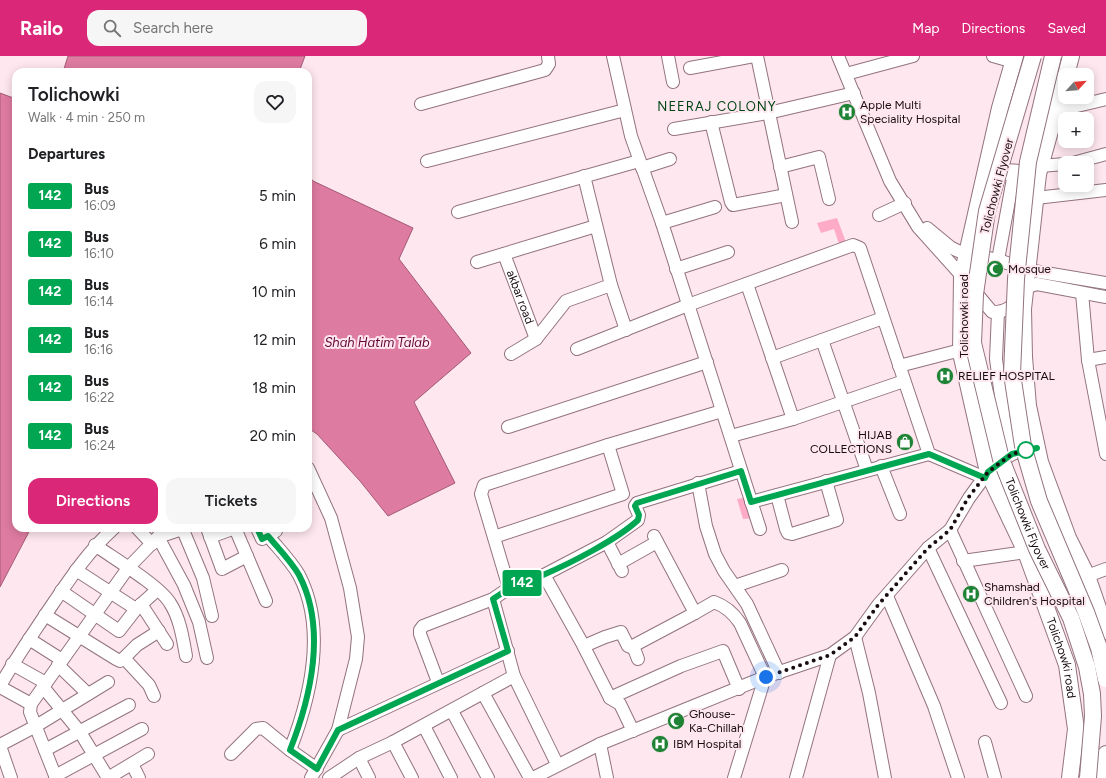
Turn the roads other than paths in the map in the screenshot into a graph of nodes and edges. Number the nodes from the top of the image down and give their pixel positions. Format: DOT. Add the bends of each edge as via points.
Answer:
graph roads {
  1 [pos="548,56"];
  2 [pos="613,56"];
  3 [pos="668,56"];
  4 [pos="755,56"];
  5 [pos="838,56"];
  6 [pos="913,56"];
  7 [pos="994,56"];
  8 [pos="1033,56"];
  9 [pos="1053,56"];
  10 [pos="1071,56"];
  11 [pos="1011,58"];
  12 [pos="690,68"];
  13 [pos="1067,68"];
  14 [pos="846,74"];
  15 [pos="673,82"];
  16 [pos="854,93"];
  17 [pos="1106,99"];
  18 [pos="1058,103"];
  19 [pos="421,104"];
  20 [pos="625,110"];
  21 [pos="1056,111"];
  22 [pos="768,113"];
  23 [pos="711,122"];
  24 [pos="674,129"];
  25 [pos="1106,154"];
  26 [pos="1094,157"];
  27 [pos="670,159"];
  28 [pos="427,160"];
  29 [pos="640,164"];
  30 [pos="1058,166"];
  31 [pos="780,167"];
  32 [pos="1039,170"];
  33 [pos="986,171"];
  34 [pos="1014,173"];
  35 [pos="584,176"];
  36 [pos="1106,190"];
  37 [pos="786,195"];
  38 [pos="1036,198"];
  39 [pos="829,199"];
  40 [pos="904,203"];
  41 [pos="715,207"];
  42 [pos="458,212"];
  43 [pos="879,215"];
  44 [pos="914,218"];
  45 [pos="792,222"];
  46 [pos="662,223"];
  47 [pos="596,226"];
  48 [pos="728,252"];
  49 [pos="504,254"];
  50 [pos="966,254"];
  51 [pos="998,260"];
  52 [pos="477,262"];
  53 [pos="676,269"];
  54 [pos="1028,270"];
  55 [pos="962,276"];
  56 [pos="1106,283"];
  57 [pos="747,284"];
  58 [pos="611,285"];
  59 [pos="1026,288"];
  60 [pos="1082,293"];
  61 [pos="1106,297"];
  62 [pos="688,305"];
  63 [pos="998,312"];
  64 [pos="883,318"];
  65 [pos="626,330"];
  66 [pos="536,339"];
  67 [pos="822,340"];
  68 [pos="577,349"];
  69 [pos="961,353"];
  70 [pos="511,354"];
  71 [pos="1106,357"];
  72 [pos="772,358"];
  73 [pos="1088,360"];
  74 [pos="707,362"];
  75 [pos="899,366"];
  76 [pos="904,381"];
  77 [pos="842,402"];
  78 [pos="1102,409"];
  79 [pos="722,412"];
  80 [pos="794,419"];
  81 [pos="508,427"];
  82 [pos="731,436"];
  83 [pos="608,445"];
  84 [pos="1037,448"];
  85 [pos="929,454"];
  86 [pos="1012,454"];
  87 [pos="1106,454"];
  88 [pos="881,466"];
  89 [pos="867,470"];
  90 [pos="741,471"];
  91 [pos="987,475"];
  92 [pos="312,477"];
  93 [pos="826,481"];
  94 [pos="698,483"];
  95 [pos="777,495"];
  96 [pos="751,502"];
  97 [pos="900,514"];
  98 [pos="760,529"];
  99 [pos="950,530"];
  100 [pos="110,532"];
  101 [pos="143,532"];
  102 [pos="172,532"];
  103 [pos="184,532"];
  104 [pos="209,532"];
  105 [pos="237,532"];
  106 [pos="259,532"];
  107 [pos="494,536"];
  108 [pos="155,540"];
  109 [pos="607,542"];
  110 [pos="95,545"];
  111 [pos="928,548"];
  112 [pos="1026,552"];
  113 [pos="248,556"];
  114 [pos="963,561"];
  115 [pos="128,568"];
  116 [pos="1106,569"];
  117 [pos="76,570"];
  118 [pos="782,570"];
  119 [pos="544,574"];
  120 [pos="1087,576"];
  121 [pos="735,586"];
  122 [pos="509,588"];
  123 [pos="157,590"];
  124 [pos="61,591"];
  125 [pos="110,591"];
  126 [pos="887,596"];
  127 [pos="493,599"];
  128 [pos="266,601"];
  129 [pos="139,607"];
  130 [pos="95,613"];
  131 [pos="695,613"];
  132 [pos="45,615"];
  133 [pos="212,616"];
  134 [pos="1106,630"];
  135 [pos="159,631"];
  136 [pos="79,636"];
  137 [pos="855,637"];
  138 [pos="29,639"];
  139 [pos="167,644"];
  140 [pos="584,646"];
  141 [pos="633,646"];
  142 [pos="508,651"];
  143 [pos="830,655"];
  144 [pos="186,656"];
  145 [pos="124,658"];
  146 [pos="207,658"];
  147 [pos="638,659"];
  148 [pos="60,662"];
  149 [pos="12,664"];
  150 [pos="779,673"];
  151 [pos="514,676"];
  152 [pos="766,677"];
  153 [pos="1106,678"];
  154 [pos="108,682"];
  155 [pos="438,682"];
  156 [pos="44,685"];
  157 [pos="0,687"];
  158 [pos="739,689"];
  159 [pos="483,693"];
  160 [pos="88,694"];
  161 [pos="154,696"];
  162 [pos="1026,696"];
  163 [pos="610,698"];
  164 [pos="1001,703"];
  165 [pos="31,704"];
  166 [pos="129,705"];
  167 [pos="62,709"];
  168 [pos="452,711"];
  169 [pos="36,726"];
  170 [pos="424,726"];
  171 [pos="142,729"];
  172 [pos="338,730"];
  173 [pos="633,731"];
  174 [pos="80,732"];
  175 [pos="394,742"];
  176 [pos="985,742"];
  177 [pos="600,744"];
  178 [pos="0,745"];
  179 [pos="45,750"];
  180 [pos="290,750"];
  181 [pos="148,754"];
  182 [pos="231,754"];
  183 [pos="1106,754"];
  184 [pos="93,755"];
  185 [pos="359,758"];
  186 [pos="132,764"];
  187 [pos="557,764"];
  188 [pos="314,773"];
  189 [pos="55,777"];
  190 [pos="11,778"];
  191 [pos="108,778"];
  192 [pos="138,778"];
  193 [pos="329,778"];
  194 [pos="369,778"];
  195 [pos="412,778"];
  196 [pos="451,778"];
  197 [pos="488,778"];
  198 [pos="530,778"];
  199 [pos="533,778"];
  200 [pos="607,778"];
  201 [pos="734,778"];
  202 [pos="796,778"];
  203 [pos="885,778"];
  204 [pos="958,778"];
  205 [pos="995,778"];
  206 [pos="1070,778"];
  207 [pos="1088,778"];
  208 [pos="1102,778"];
  1 -- 19 [label="street" via="549,64 545,70"];
  2 -- 20 [label="street"];
  3 -- 15 [label="street"];
  4 -- 12 [label="street"];
  4 -- 22 [label="street"];
  5 -- 14 [label="street"];
  6 -- 14 [label="street"];
  7 -- 11 [label="street"];
  8 -- 207 [label="main road, Tolichowki Flyover, bridge" via="987,212 975,294 973,343 1001,459 1037,550 1071,618 1087,667 1093,716"];
  9 -- 153 [label="main road, Tolichowki Flyover, bridge" via="1028,162 1016,279 1012,374 1023,446 1039,501 1086,612"];
  10 -- 13 [label="main road"];
  11 -- 33 [label="main road, Tolichowki road"];
  14 -- 16 [label="street"];
  16 -- 22 [label="street"];
  16 -- 40 [label="street" via="890,181"];
  17 -- 21 [label="street"];
  18 -- 21 [label="main road"];
  20 -- 28 [label="street"];
  20 -- 29 [label="street"];
  21 -- 32 [label="main road"];
  22 -- 23 [label="street"];
  22 -- 31 [label="street"];
  23 -- 24 [label="street"];
  23 -- 37 [label="street" via="730,202 733,204"];
  25 -- 26 [label="street"];
  27 -- 29 [label="street"];
  29 -- 35 [label="street"];
  29 -- 46 [label="street"];
  30 -- 32 [label="street"];
  31 -- 37 [label="street"];
  31 -- 39 [label="street" via="819,157"];
  32 -- 34 [label="main road"];
  32 -- 38 [label="main road"];
  33 -- 34 [label="main road"];
  33 -- 50 [label="main road, Tolichowki road"];
  34 -- 51 [label="street"];
  35 -- 42 [label="street"];
  35 -- 47 [label="street"];
  36 -- 38 [label="street"];
  37 -- 45 [label="street"];
  38 -- 54 [label="main road"];
  40 -- 43 [label="street"];
  40 -- 44 [label="street"];
  41 -- 46 [label="street"];
  44 -- 50 [label="street" via="950,247"];
  44 -- 55 [label="street" via="918,227"];
  46 -- 53 [label="street"];
  47 -- 49 [label="street"];
  47 -- 58 [label="street"];
  48 -- 53 [label="street"];
  49 -- 52 [label="street"];
  49 -- 66 [label="street, akbar road"];
  50 -- 51 [label="street"];
  50 -- 55 [label="main road, Tolichowki road"];
  51 -- 54 [label="street"];
  53 -- 62 [label="street"];
  54 -- 56 [label="street"];
  54 -- 59 [label="main road"];
  55 -- 63 [label="street" via="987,308 992,312"];
  55 -- 69 [label="main road, Tolichowki road"];
  57 -- 62 [label="street"];
  57 -- 64 [label="street" via="853,245 860,248"];
  57 -- 72 [label="street"];
  58 -- 65 [label="street"];
  58 -- 66 [label="street" via="566,301"];
  59 -- 60 [label="street" via="1037,284"];
  59 -- 63 [label="street" via="1011,307"];
  59 -- 84 [label="main road" via="1023,309 1024,357 1028,406"];
  60 -- 61 [label="street"];
  60 -- 73 [label="street"];
  62 -- 65 [label="street"];
  62 -- 74 [label="street"];
  63 -- 86 [label="street" via="996,359 1004,419"];
  64 -- 67 [label="street"];
  64 -- 75 [label="street"];
  65 -- 68 [label="street"];
  66 -- 70 [label="street"];
  67 -- 72 [label="street"];
  67 -- 77 [label="street"];
  69 -- 75 [label="street" via="953,352"];
  69 -- 91 [label="main road, Tolichowki road"];
  71 -- 73 [label="street"];
  72 -- 80 [label="street"];
  73 -- 78 [label="street"];
  74 -- 79 [label="street"];
  74 -- 81 [label="street"];
  75 -- 76 [label="street"];
  76 -- 77 [label="street"];
  76 -- 85 [label="street"];
  77 -- 80 [label="street"];
  77 -- 89 [label="street"];
  78 -- 87 [label="street"];
  79 -- 82 [label="street"];
  79 -- 83 [label="street"];
  80 -- 82 [label="street"];
  82 -- 90 [label="street"];
  83 -- 107 [label="street" via="484,485 481,494"];
  83 -- 107 [label="street" via="624,494"];
  84 -- 86 [label="street"];
  84 -- 120 [label="main road" via="1068,538"];
  85 -- 88 [label="street"];
  85 -- 91 [label="street"];
  86 -- 91 [label="street"];
  88 -- 89 [label="street"];
  88 -- 97 [label="street"];
  89 -- 93 [label="street"];
  90 -- 94 [label="street"];
  90 -- 96 [label="street"];
  91 -- 99 [label="street" via="968,498"];
  91 -- 112 [label="main road, Tolichowki road"];
  92 -- 172 [label="street" via="331,518 350,588 358,636 356,659"];
  93 -- 95 [label="street"];
  93 -- 95 [label="street" via="837,520 799,532 788,533"];
  94 -- 109 [label="street" via="637,503 635,506 639,515 638,520"];
  94 -- 121 [label="street" via="706,526 716,554"];
  95 -- 96 [label="street"];
  96 -- 98 [label="street"];
  99 -- 111 [label="street"];
  99 -- 114 [label="street"];
  100 -- 110 [label="street"];
  101 -- 108 [label="street"];
  102 -- 108 [label="street"];
  103 -- 133 [label="street" via="200,571"];
  104 -- 113 [label="street" via="222,569"];
  105 -- 113 [label="street"];
  106 -- 180 [label="street" via="262,539 272,533 298,574 308,598 315,646 309,689"];
  107 -- 122 [label="street"];
  108 -- 115 [label="street"];
  108 -- 146 [label="street" via="184,585 199,622"];
  109 -- 119 [label="street"];
  109 -- 131 [label="street" via="620,568 656,539"];
  110 -- 115 [label="street"];
  110 -- 117 [label="street"];
  111 -- 126 [label="street"];
  111 -- 164 [label="street"];
  112 -- 114 [label="street"];
  112 -- 206 [label="main road, Tolichowki road" via="1067,665 1076,729"];
  113 -- 128 [label="street"];
  114 -- 162 [label="street"];
  115 -- 123 [label="street"];
  115 -- 125 [label="street"];
  116 -- 120 [label="street"];
  117 -- 124 [label="street"];
  117 -- 125 [label="street"];
  118 -- 121 [label="street"];
  119 -- 122 [label="street"];
  119 -- 140 [label="street"];
  120 -- 134 [label="main road"];
  121 -- 150 [label="street" via="747,604"];
  122 -- 127 [label="street"];
  123 -- 129 [label="street"];
  123 -- 144 [label="street" via="169,601 177,617"];
  124 -- 130 [label="street"];
  124 -- 132 [label="street"];
  125 -- 129 [label="street"];
  125 -- 130 [label="street"];
  126 -- 137 [label="street"];
  126 -- 204 [label="street" via="934,706"];
  127 -- 142 [label="street"];
  127 -- 155 [label="street" via="421,628 420,634"];
  129 -- 130 [label="street" via="119,631"];
  129 -- 135 [label="street"];
  130 -- 136 [label="street"];
  131 -- 141 [label="street"];
  131 -- 152 [label="street" via="714,602 724,606 734,615"];
  132 -- 136 [label="street"];
  132 -- 138 [label="street"];
  135 -- 139 [label="street"];
  135 -- 145 [label="street" via="137,645"];
  136 -- 145 [label="street" via="116,660"];
  136 -- 148 [label="street"];
  137 -- 143 [label="street"];
  137 -- 203 [label="street"];
  138 -- 148 [label="street"];
  138 -- 149 [label="street"];
  140 -- 141 [label="street" via="621,632 629,648"];
  140 -- 163 [label="street"];
  141 -- 147 [label="street"];
  142 -- 151 [label="street"];
  142 -- 155 [label="street"];
  143 -- 150 [label="street"];
  143 -- 202 [label="street"];
  145 -- 161 [label="street" via="149,685"];
  148 -- 156 [label="street"];
  148 -- 160 [label="street"];
  149 -- 156 [label="street"];
  149 -- 157 [label="street"];
  150 -- 152 [label="street"];
  151 -- 159 [label="street"];
  151 -- 187 [label="street"];
  152 -- 158 [label="street"];
  152 -- 201 [label="street"];
  154 -- 160 [label="street"];
  155 -- 172 [label="street"];
  156 -- 165 [label="street"];
  156 -- 167 [label="street"];
  157 -- 165 [label="street"];
  158 -- 163 [label="street" via="723,651 681,666"];
  158 -- 173 [label="street"];
  159 -- 168 [label="street"];
  159 -- 198 [label="street"];
  160 -- 167 [label="street"];
  163 -- 173 [label="street" via="620,704"];
  165 -- 169 [label="street" via="30,712"];
  166 -- 174 [label="street"];
  167 -- 169 [label="street"];
  167 -- 174 [label="street"];
  168 -- 170 [label="street"];
  168 -- 197 [label="street"];
  169 -- 178 [label="street"];
  169 -- 179 [label="street"];
  170 -- 175 [label="street"];
  170 -- 196 [label="street"];
  171 -- 184 [label="street"];
  172 -- 188 [label="street"];
  173 -- 177 [label="street"];
  174 -- 179 [label="street"];
  174 -- 184 [label="street"];
  175 -- 185 [label="street"];
  175 -- 195 [label="street"];
  176 -- 205 [label="street"];
  177 -- 187 [label="street"];
  177 -- 200 [label="street"];
  178 -- 190 [label="street"];
  179 -- 189 [label="street"];
  180 -- 182 [label="street" via="260,727"];
  180 -- 188 [label="street"];
  181 -- 186 [label="street"];
  183 -- 208 [label="main road"];
  184 -- 189 [label="street"];
  184 -- 191 [label="street"];
  185 -- 193 [label="street"];
  185 -- 194 [label="street"];
  186 -- 191 [label="street"];
  186 -- 192 [label="street"];
  187 -- 199 [label="street"];
}
